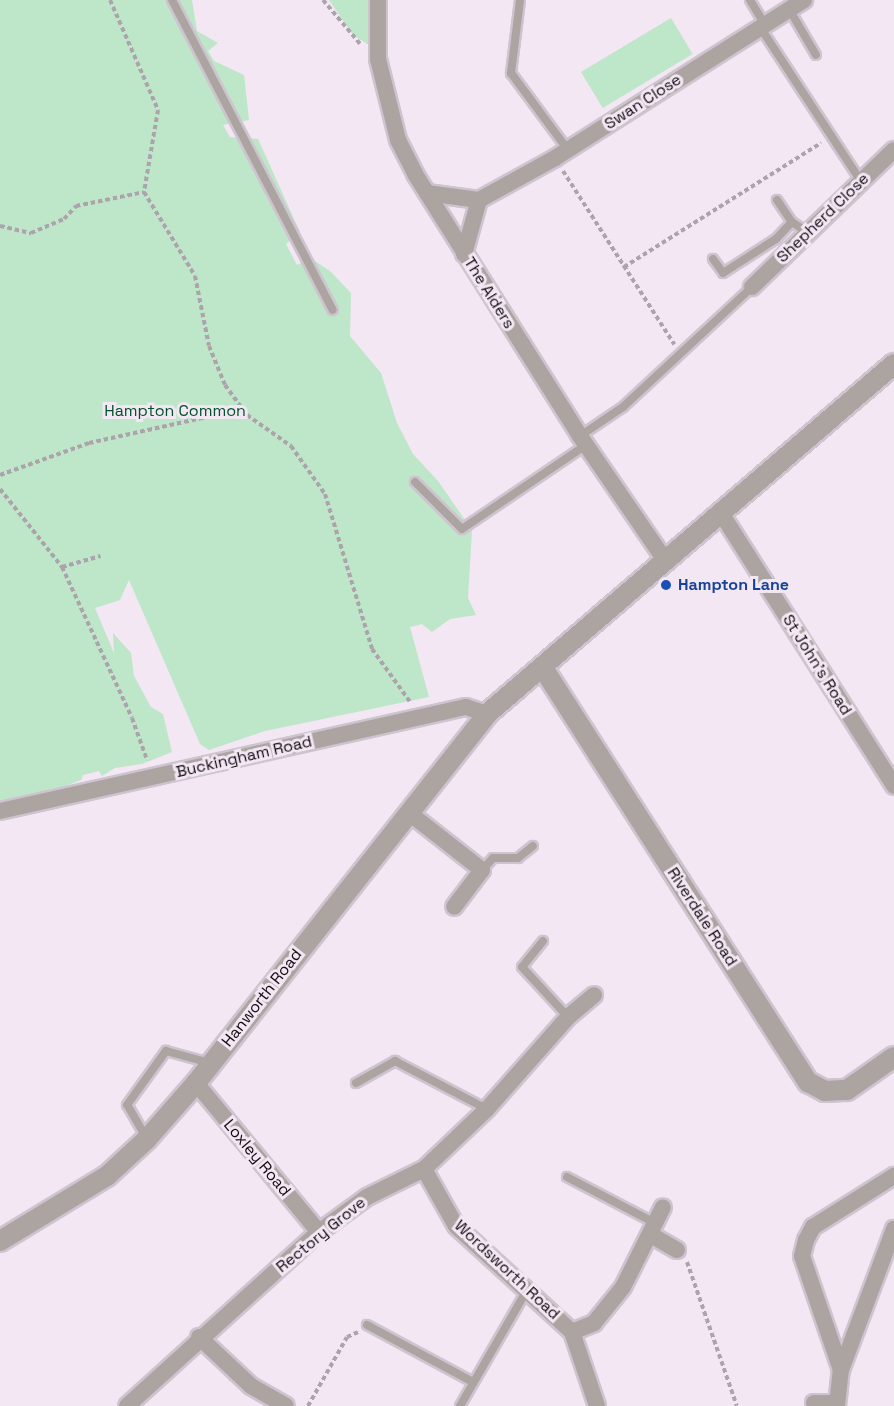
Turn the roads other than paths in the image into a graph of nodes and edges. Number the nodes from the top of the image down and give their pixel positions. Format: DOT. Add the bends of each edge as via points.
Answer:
graph roads {
  1 [pos="172,0"];
  2 [pos="378,0"];
  3 [pos="520,0"];
  4 [pos="750,0"];
  5 [pos="804,0"];
  6 [pos="789,9"];
  7 [pos="762,25"];
  8 [pos="816,55"];
  9 [pos="894,150"];
  10 [pos="562,154"];
  11 [pos="860,180"];
  12 [pos="427,193"];
  13 [pos="479,200"];
  14 [pos="777,200"];
  15 [pos="792,222"];
  16 [pos="807,232"];
  17 [pos="464,254"];
  18 [pos="713,260"];
  19 [pos="752,287"];
  20 [pos="333,310"];
  21 [pos="893,366"];
  22 [pos="583,440"];
  23 [pos="415,482"];
  24 [pos="722,513"];
  25 [pos="666,560"];
  26 [pos="543,668"];
  27 [pos="487,714"];
  28 [pos="894,786"];
  29 [pos="0,811"];
  30 [pos="408,812"];
  31 [pos="533,846"];
  32 [pos="482,870"];
  33 [pos="454,908"];
  34 [pos="543,941"];
  35 [pos="594,995"];
  36 [pos="568,1017"];
  37 [pos="894,1057"];
  38 [pos="211,1064"];
  39 [pos="196,1083"];
  40 [pos="356,1083"];
  41 [pos="487,1109"];
  42 [pos="147,1139"];
  43 [pos="424,1169"];
  44 [pos="894,1176"];
  45 [pos="567,1177"];
  46 [pos="663,1207"];
  47 [pos="653,1229"];
  48 [pos="894,1229"];
  49 [pos="319,1232"];
  50 [pos="0,1241"];
  51 [pos="677,1250"];
  52 [pos="528,1288"];
  53 [pos="367,1325"];
  54 [pos="572,1332"];
  55 [pos="199,1337"];
  56 [pos="841,1370"];
  57 [pos="473,1382"];
  58 [pos="809,1404"];
  59 [pos="836,1405"];
  60 [pos="127,1406"];
  61 [pos="286,1406"];
  62 [pos="460,1406"];
  63 [pos="597,1406"];
  1 -- 20 [label="lane"];
  2 -- 12 [label="street, The Alders" via="378,59 398,140"];
  3 -- 10 [label="lane" via="512,73"];
  4 -- 7 [label="lane"];
  5 -- 6 [label="street, Swan Close"];
  6 -- 7 [label="street, Swan Close"];
  6 -- 8 [label="lane"];
  7 -- 10 [label="street, Swan Close"];
  7 -- 11 [label="lane"];
  9 -- 11 [label="street, Shepherd Close"];
  10 -- 13 [label="street, Swan Close"];
  11 -- 16 [label="street, Shepherd Close"];
  12 -- 13 [label="street"];
  12 -- 17 [label="street, The Alders"];
  13 -- 17 [label="street"];
  14 -- 15 [label="lane"];
  15 -- 16 [label="lane"];
  15 -- 18 [label="lane" via="776,239 723,273"];
  16 -- 19 [label="street, Shepherd Close"];
  17 -- 22 [label="street, The Alders"];
  19 -- 22 [label="lane"];
  21 -- 24 [label="street"];
  22 -- 23 [label="lane" via="462,529"];
  22 -- 25 [label="street, The Alders"];
  24 -- 25 [label="street"];
  24 -- 28 [label="street, St John's Road"];
  25 -- 26 [label="street"];
  26 -- 27 [label="street"];
  26 -- 37 [label="street, Riverdale Road" via="808,1082 825,1091 847,1090"];
  27 -- 29 [label="street, Buckingham Road" via="466,707"];
  27 -- 30 [label="street, Hanworth Road"];
  30 -- 32 [label="street"];
  30 -- 38 [label="street, Hanworth Road"];
  31 -- 32 [label="lane" via="518,858 494,858"];
  32 -- 33 [label="street"];
  34 -- 36 [label="lane" via="522,967"];
  35 -- 36 [label="street, Rectory Grove"];
  36 -- 41 [label="street, Rectory Grove"];
  38 -- 39 [label="street, Hanworth Road"];
  38 -- 42 [label="lane" via="166,1051 127,1105"];
  39 -- 42 [label="street, Hanworth Road"];
  39 -- 49 [label="street, Loxley Road"];
  40 -- 41 [label="lane" via="395,1061"];
  41 -- 43 [label="street, Rectory Grove"];
  42 -- 50 [label="street, Hanworth Road" via="107,1176"];
  43 -- 49 [label="street, Rectory Grove" via="367,1197"];
  43 -- 52 [label="street, Wordsworth Road" via="456,1226"];
  44 -- 56 [label="street" via="813,1227 806,1240 802,1256"];
  45 -- 47 [label="lane"];
  46 -- 47 [label="street"];
  47 -- 51 [label="street"];
  47 -- 54 [label="street" via="623,1287 594,1323"];
  48 -- 56 [label="street"];
  49 -- 55 [label="street, Rectory Grove"];
  52 -- 54 [label="street, Wordsworth Road"];
  52 -- 57 [label="lane"];
  53 -- 57 [label="lane"];
  54 -- 63 [label="street, Wordsworth Road"];
  55 -- 60 [label="street, Rectory Grove"];
  55 -- 61 [label="street" via="251,1386"];
  56 -- 59 [label="street"];
  57 -- 62 [label="lane"];
  58 -- 59 [label="street"];
}
